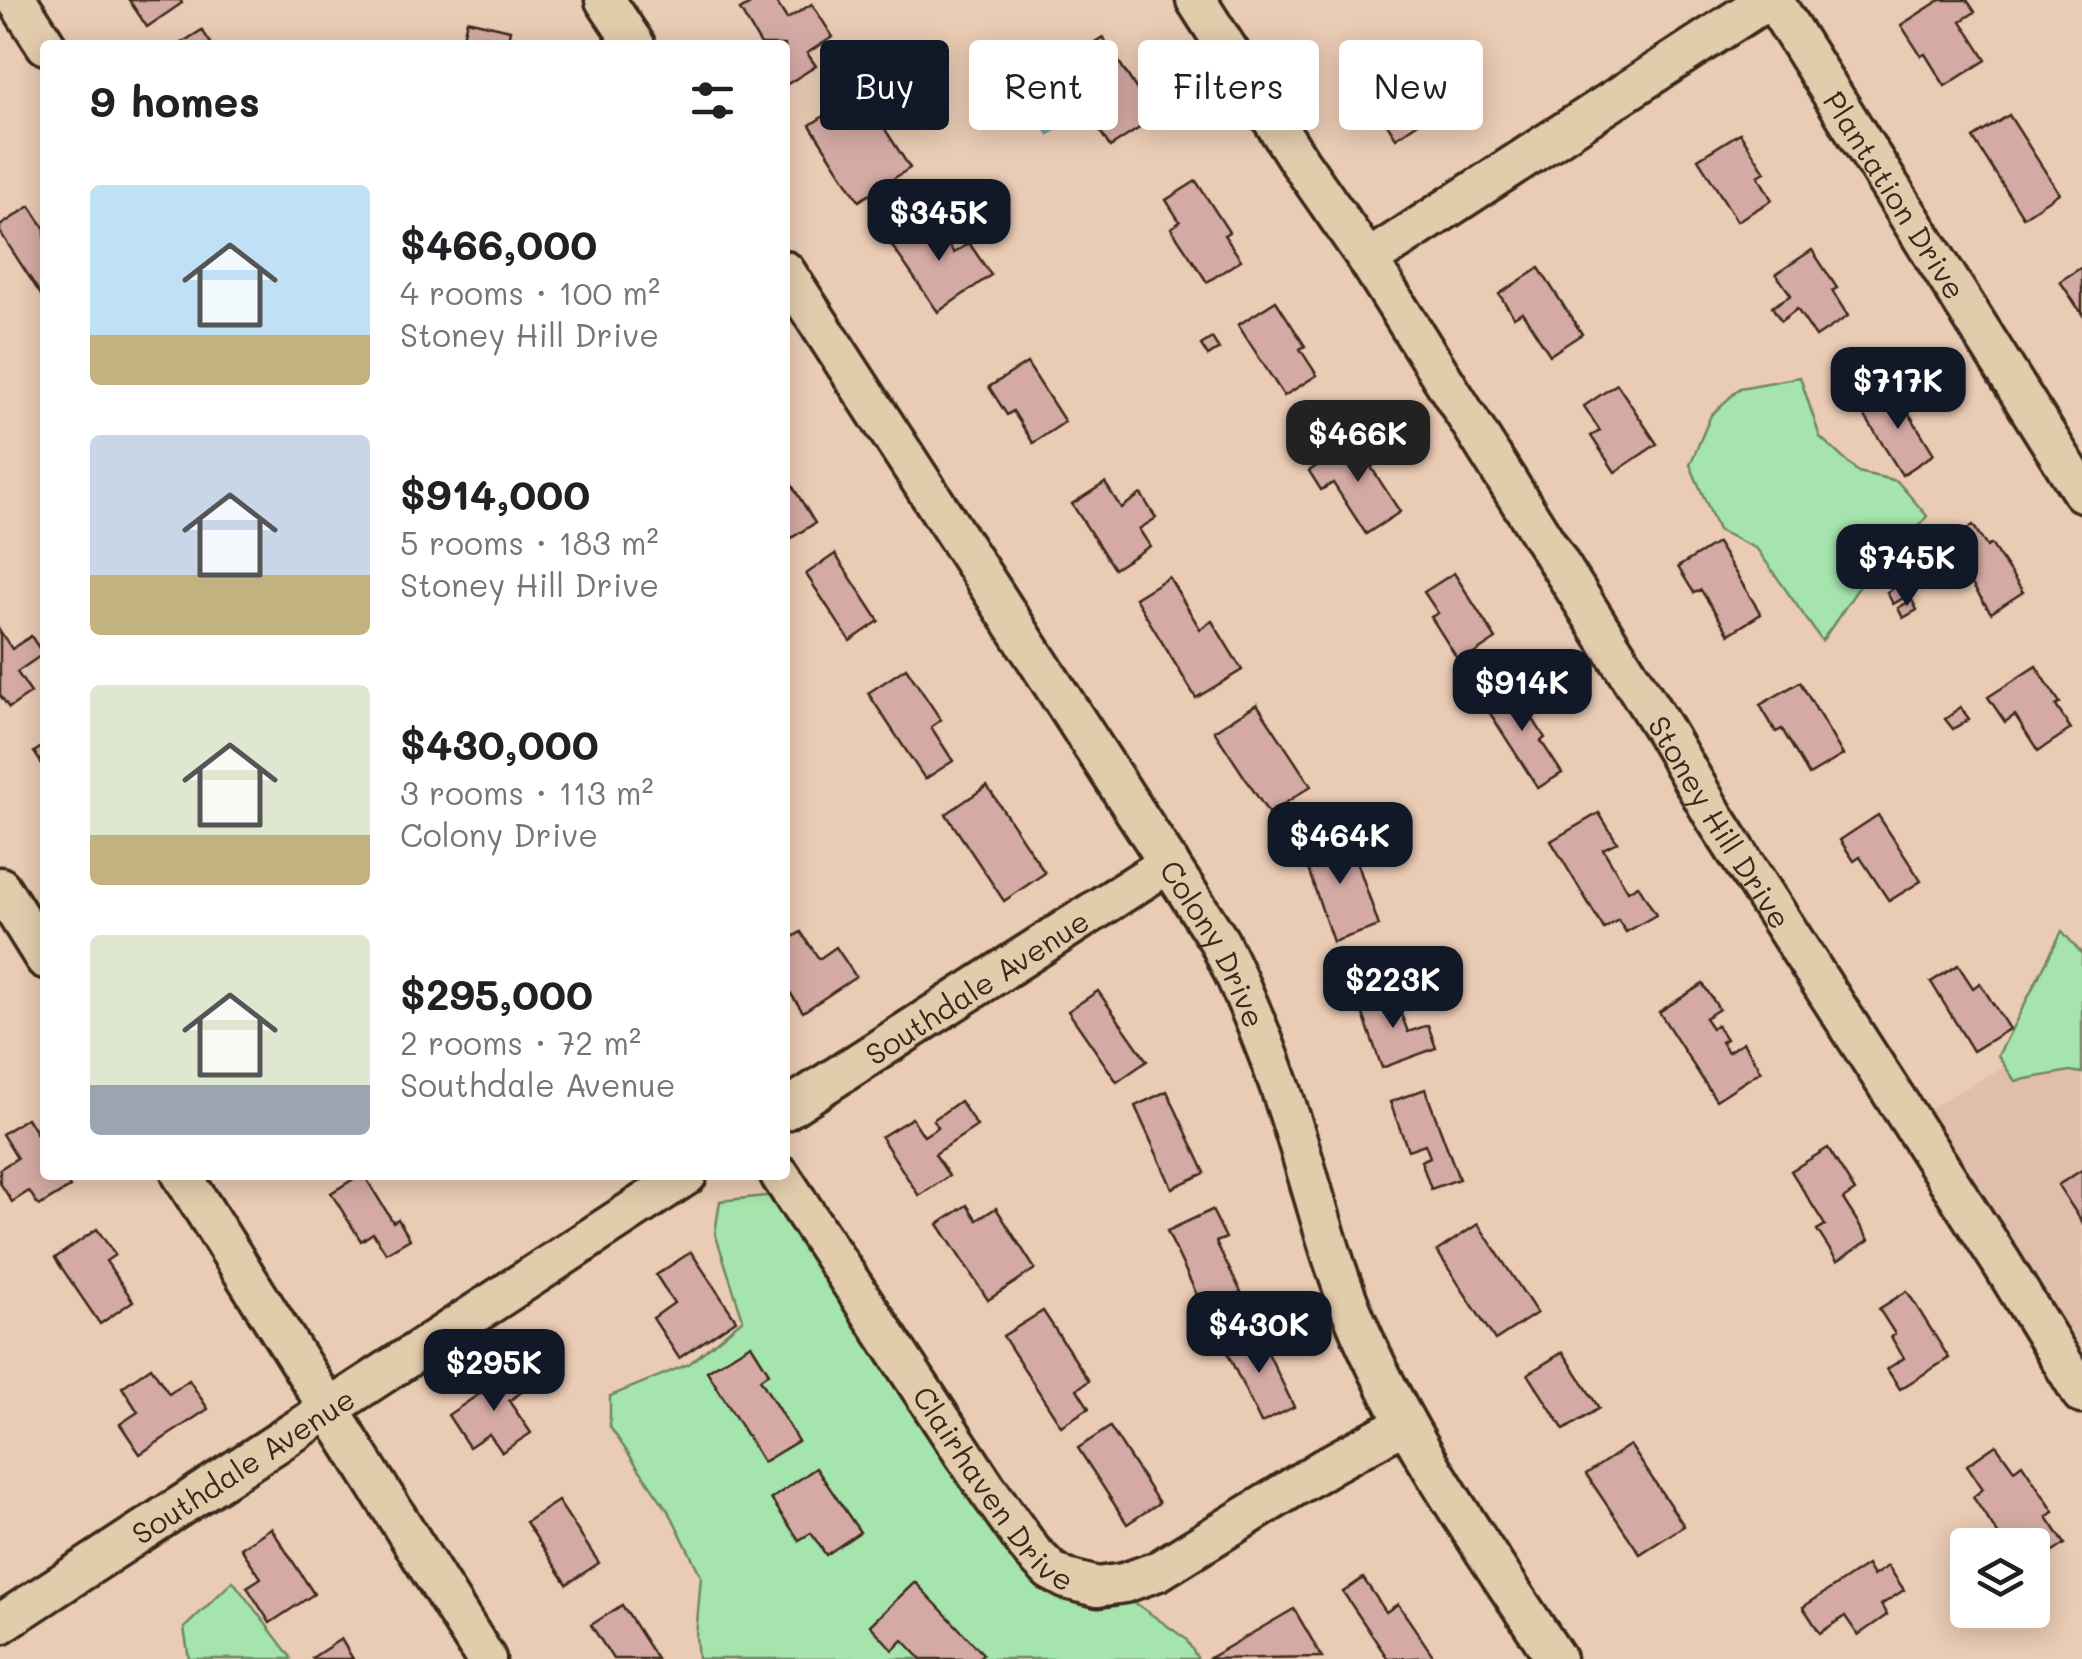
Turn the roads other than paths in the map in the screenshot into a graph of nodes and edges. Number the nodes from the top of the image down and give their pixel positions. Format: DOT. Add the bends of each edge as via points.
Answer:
graph roads {
  1 [pos="17,0"];
  2 [pos="605,0"];
  3 [pos="1196,0"];
  4 [pos="1770,0"];
  5 [pos="43,40"];
  6 [pos="631,40"];
  7 [pos="1368,260"];
  8 [pos="790,280"];
  9 [pos="2082,492"];
  10 [pos="1169,863"];
  11 [pos="0,888"];
  12 [pos="40,951"];
  13 [pos="790,1107"];
  14 [pos="185,1180"];
  15 [pos="679,1180"];
  16 [pos="783,1180"];
  17 [pos="2082,1394"];
  18 [pos="329,1409"];
  19 [pos="1404,1424"];
  20 [pos="0,1624"];
  21 [pos="486,1659"];
  22 [pos="1556,1659"];
  1 -- 5 [label="street"];
  2 -- 6 [label="street"];
  3 -- 7 [label="street, Stoney Hill Drive"];
  4 -- 7 [label="street"];
  4 -- 9 [label="street, Plantation Drive"];
  7 -- 17 [label="street, Stoney Hill Drive"];
  8 -- 10 [label="street, Colony Drive"];
  10 -- 13 [label="street, Southdale Avenue"];
  10 -- 19 [label="street, Colony Drive" via="1240,983 1290,1115 1333,1263"];
  11 -- 12 [label="street"];
  14 -- 18 [label="street"];
  15 -- 18 [label="street, Southdale Avenue"];
  16 -- 19 [label="street, Clairhaven Drive" via="985,1486 1032,1552 1066,1580 1098,1587 1158,1570"];
  18 -- 20 [label="street, Southdale Avenue"];
  18 -- 21 [label="street"];
  19 -- 22 [label="street, Colony Drive"];
}
